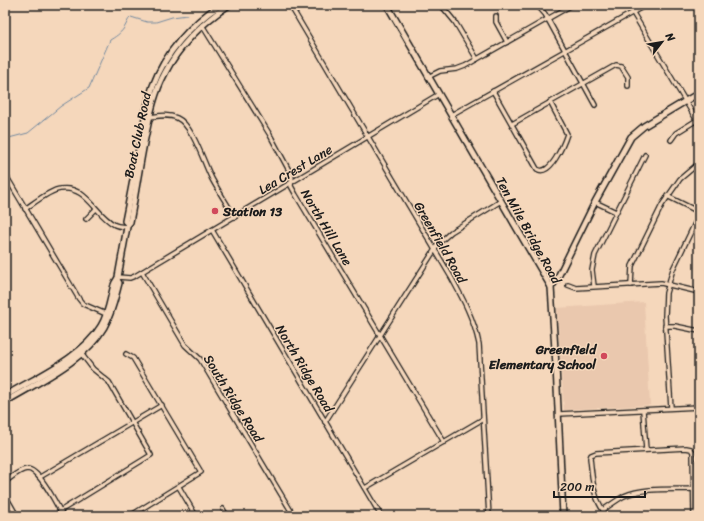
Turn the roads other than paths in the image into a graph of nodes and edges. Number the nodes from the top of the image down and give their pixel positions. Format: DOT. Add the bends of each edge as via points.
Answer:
graph roads {
  1 [pos="220,5"];
  2 [pos="229,5"];
  3 [pos="290,5"];
  4 [pos="387,5"];
  5 [pos="441,5"];
  6 [pos="537,5"];
  7 [pos="572,5"];
  8 [pos="646,5"];
  9 [pos="633,12"];
  10 [pos="496,16"];
  11 [pos="547,19"];
  12 [pos="201,22"];
  13 [pos="507,42"];
  14 [pos="564,51"];
  15 [pos="477,59"];
  16 [pos="428,76"];
  17 [pos="583,84"];
  18 [pos="628,86"];
  19 [pos="493,91"];
  20 [pos="699,93"];
  21 [pos="439,94"];
  22 [pos="550,102"];
  23 [pos="686,102"];
  24 [pos="595,105"];
  25 [pos="451,115"];
  26 [pos="150,116"];
  27 [pos="698,122"];
  28 [pos="512,124"];
  29 [pos="369,136"];
  30 [pos="671,140"];
  31 [pos="645,155"];
  32 [pos="699,163"];
  33 [pos="5,174"];
  34 [pos="292,182"];
  35 [pos="667,196"];
  36 [pos="501,201"];
  37 [pos="596,202"];
  38 [pos="25,209"];
  39 [pos="96,209"];
  40 [pos="616,212"];
  41 [pos="699,212"];
  42 [pos="699,215"];
  43 [pos="235,217"];
  44 [pos="86,219"];
  45 [pos="127,226"];
  46 [pos="212,230"];
  47 [pos="434,250"];
  48 [pos="142,272"];
  49 [pos="118,279"];
  50 [pos="668,284"];
  51 [pos="568,285"];
  52 [pos="631,285"];
  53 [pos="594,286"];
  54 [pos="551,287"];
  55 [pos="699,292"];
  56 [pos="106,314"];
  57 [pos="665,326"];
  58 [pos="699,331"];
  59 [pos="380,334"];
  60 [pos="80,352"];
  61 [pos="126,354"];
  62 [pos="5,396"];
  63 [pos="5,402"];
  64 [pos="162,405"];
  65 [pos="699,407"];
  66 [pos="670,408"];
  67 [pos="643,410"];
  68 [pos="559,414"];
  69 [pos="483,419"];
  70 [pos="132,422"];
  71 [pos="325,422"];
  72 [pos="444,442"];
  73 [pos="646,450"];
  74 [pos="40,477"];
  75 [pos="5,482"];
  76 [pos="179,487"];
  77 [pos="364,488"];
  78 [pos="694,489"];
  79 [pos="5,495"];
  80 [pos="223,509"];
  81 [pos="603,510"];
  82 [pos="60,511"];
  83 [pos="17,516"];
  84 [pos="63,516"];
  85 [pos="130,516"];
  86 [pos="196,516"];
  87 [pos="227,516"];
  88 [pos="294,516"];
  89 [pos="381,516"];
  90 [pos="489,516"];
  91 [pos="563,516"];
  92 [pos="607,516"];
  93 [pos="694,516"];
  1 -- 12 [label="main road, Boat Club Road"];
  2 -- 12 [label="main road, Boat Club Road"];
  3 -- 29 [label="street, Greenfield Road"];
  4 -- 16 [label="main road, Ten Mile Bridge Road"];
  5 -- 15 [label="street" via="455,22"];
  6 -- 11 [label="street"];
  7 -- 11 [label="street"];
  8 -- 9 [label="street"];
  9 -- 14 [label="street"];
  9 -- 23 [label="street"];
  10 -- 13 [label="street" via="496,22"];
  11 -- 13 [label="street"];
  11 -- 14 [label="street"];
  12 -- 26 [label="main road, Boat Club Road" via="180,48 164,74"];
  12 -- 34 [label="street, North Hill Lane" via="270,135 292,176"];
  12 -- 45 [label="main road, Boat Club Road" via="188,31 175,48 153,85 125,221"];
  13 -- 15 [label="street"];
  14 -- 17 [label="street"];
  14 -- 19 [label="street"];
  15 -- 16 [label="street" via="461,68 440,71"];
  16 -- 21 [label="main road, Ten Mile Bridge Road"];
  17 -- 18 [label="street" via="619,65 628,77"];
  17 -- 22 [label="street"];
  17 -- 24 [label="street"];
  19 -- 25 [label="street"];
  19 -- 28 [label="street"];
  20 -- 23 [label="main road"];
  21 -- 25 [label="main road, Ten Mile Bridge Road"];
  21 -- 29 [label="street, Lea Crest Lane"];
  22 -- 28 [label="street"];
  22 -- 28 [label="street" via="567,134 551,166 544,171 538,170"];
  23 -- 27 [label="street"];
  23 -- 37 [label="main road" via="644,126 631,137"];
  25 -- 36 [label="main road, Ten Mile Bridge Road"];
  26 -- 43 [label="street" via="165,115 177,118 185,124 213,182"];
  26 -- 45 [label="main road, Boat Club Road" via="130,222"];
  27 -- 30 [label="street" via="676,133"];
  29 -- 34 [label="street, Lea Crest Lane"];
  29 -- 47 [label="street, Greenfield Road"];
  31 -- 40 [label="street"];
  32 -- 35 [label="street" via="680,179"];
  33 -- 38 [label="street"];
  34 -- 43 [label="street, Lea Crest Lane"];
  34 -- 59 [label="street, North Hill Lane" via="291,186 296,195"];
  35 -- 41 [label="street"];
  35 -- 52 [label="street" via="635,259"];
  36 -- 47 [label="street" via="451,232"];
  36 -- 54 [label="main road, Ten Mile Bridge Road"];
  37 -- 40 [label="street"];
  37 -- 54 [label="main road"];
  38 -- 39 [label="street" via="60,189 82,193"];
  38 -- 56 [label="street" via="79,299 83,304"];
  39 -- 44 [label="street"];
  39 -- 45 [label="street" via="116,226"];
  40 -- 53 [label="street" via="594,259"];
  42 -- 50 [label="street" via="675,263"];
  43 -- 46 [label="street, Lea Crest Lane"];
  45 -- 49 [label="main road, Boat Club Road"];
  46 -- 48 [label="street, Lea Crest Lane"];
  46 -- 71 [label="street, North Ridge Road"];
  47 -- 59 [label="street"];
  47 -- 69 [label="street, Greenfield Road" via="466,303 474,322 479,344"];
  48 -- 49 [label="street, Lea Crest Lane" via="130,278"];
  48 -- 88 [label="street, South Ridge Road" via="185,345 200,360"];
  49 -- 56 [label="main road, Boat Club Road" via="114,283"];
  49 -- 60 [label="main road, Boat Club Road" via="110,316 98,336"];
  50 -- 52 [label="street"];
  50 -- 55 [label="street"];
  50 -- 57 [label="street"];
  51 -- 53 [label="street" via="573,288"];
  52 -- 53 [label="street"];
  54 -- 68 [label="main road, Ten Mile Bridge Road"];
  56 -- 60 [label="main road, Boat Club Road" via="101,326"];
  57 -- 58 [label="street"];
  57 -- 66 [label="street"];
  59 -- 71 [label="street"];
  59 -- 72 [label="street, North Hill Lane"];
  60 -- 62 [label="main road, Boat Club Road"];
  60 -- 63 [label="main road, Boat Club Road" via="51,374"];
  60 -- 70 [label="street" via="93,369 109,382"];
  61 -- 64 [label="street" via="133,358"];
  64 -- 70 [label="street"];
  64 -- 76 [label="street" via="201,472"];
  65 -- 66 [label="street"];
  66 -- 67 [label="street"];
  67 -- 68 [label="street"];
  67 -- 73 [label="street"];
  68 -- 91 [label="main road, Ten Mile Bridge Road"];
  69 -- 72 [label="street"];
  69 -- 90 [label="street, Greenfield Road"];
  70 -- 74 [label="street"];
  70 -- 82 [label="street" via="151,455"];
  71 -- 77 [label="street, North Ridge Road"];
  72 -- 77 [label="street"];
  73 -- 78 [label="street" via="691,449"];
  73 -- 81 [label="street" via="591,455 592,487"];
  74 -- 75 [label="street" via="30,469 22,470"];
  74 -- 82 [label="street"];
  76 -- 85 [label="street"];
  76 -- 86 [label="street"];
  77 -- 89 [label="street, North Ridge Road"];
  78 -- 81 [label="street" via="632,493"];
  78 -- 93 [label="street"];
  79 -- 83 [label="street"];
  80 -- 87 [label="street"];
  81 -- 92 [label="street"];
  82 -- 84 [label="street"];
}
